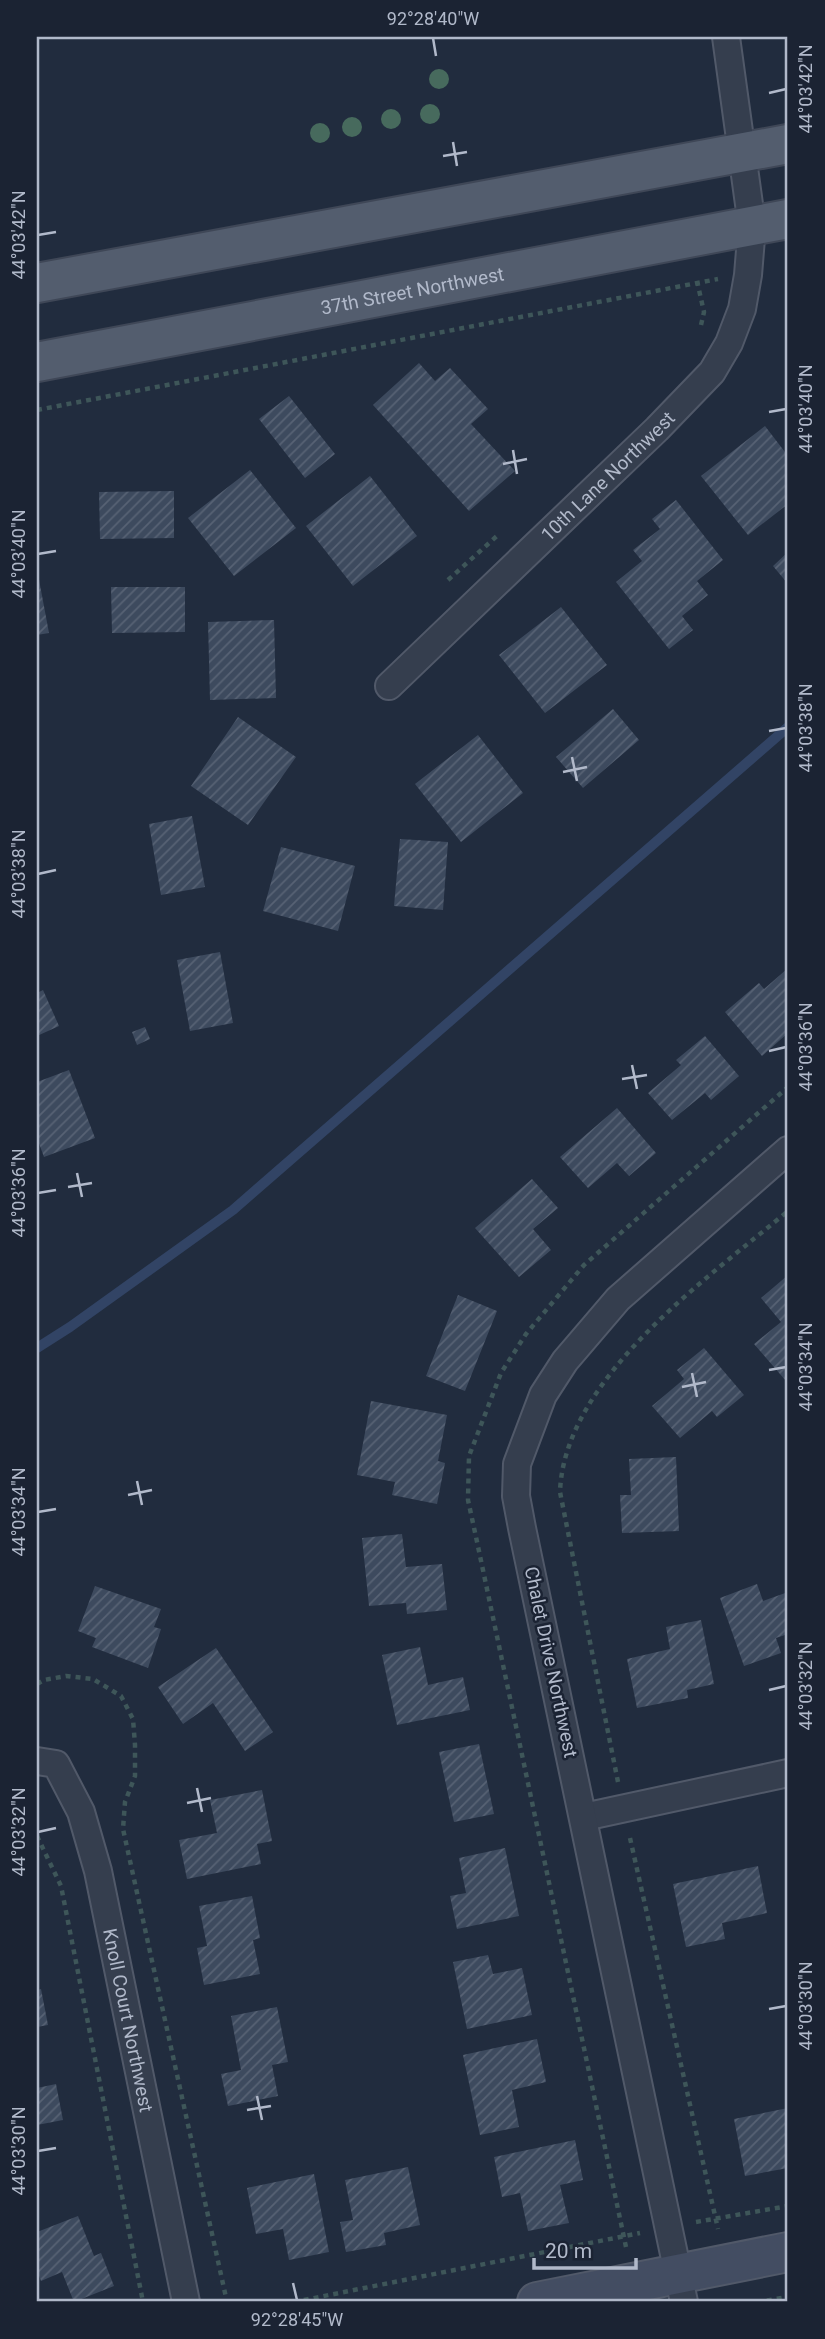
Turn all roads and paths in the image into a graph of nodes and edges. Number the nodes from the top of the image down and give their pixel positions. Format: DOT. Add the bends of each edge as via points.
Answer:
graph roads {
  1 [pos="726,37"];
  2 [pos="788,144"];
  3 [pos="742,153"];
  4 [pos="770,223"];
  5 [pos="37,283"];
  6 [pos="698,336"];
  7 [pos="37,362"];
  8 [pos="37,410"];
  9 [pos="503,531"];
  10 [pos="448,580"];
  11 [pos="389,685"];
  12 [pos="788,1150"];
  13 [pos="788,1210"];
  14 [pos="37,1684"];
  15 [pos="37,1761"];
  16 [pos="788,1773"];
  17 [pos="623,1809"];
  18 [pos="584,1817"];
  19 [pos="37,1836"];
  20 [pos="788,2206"];
  21 [pos="624,2236"];
  22 [pos="788,2252"];
  23 [pos="681,2288"];
  24 [pos="788,2297"];
  25 [pos="143,2302"];
  26 [pos="186,2302"];
  27 [pos="227,2302"];
  28 [pos="294,2302"];
  29 [pos="537,2302"];
  30 [pos="757,2302"];
  1 -- 3 [label="street, 10th Lane Northwest"];
  2 -- 3 [label="main road"];
  3 -- 4 [label="street, 10th Lane Northwest"];
  3 -- 5 [label="main road"];
  4 -- 7 [label="main road, 37th Street Northwest"];
  4 -- 11 [label="street, 10th Lane Northwest" via="748,275 729,343 712,372"];
  6 -- 8 [label="path" via="704,312 697,281"];
  9 -- 10 [label="path"];
  12 -- 18 [label="street, Chalet Drive Northwest" via="618,1299 589,1331 543,1395 517,1464 516,1496"];
  13 -- 17 [label="path" via="649,1329 622,1359 582,1415 560,1472 560,1492"];
  14 -- 27 [label="path" via="66,1676 93,1679 121,1696 133,1719 135,1776 125,1802 123,1829"];
  15 -- 26 [label="street, Knoll Court Northwest" via="56,1764 81,1812 98,1871"];
  16 -- 17 [label="street"];
  17 -- 18 [label="street"];
  17 -- 20 [label="path" via="716,2218"];
  18 -- 23 [label="street, Chalet Drive Northwest"];
  19 -- 25 [label="path" via="61,1886"];
  21 -- 28 [label="path"];
  22 -- 23 [label="street"];
  23 -- 29 [label="street"];
  24 -- 30 [label="path"];
}
